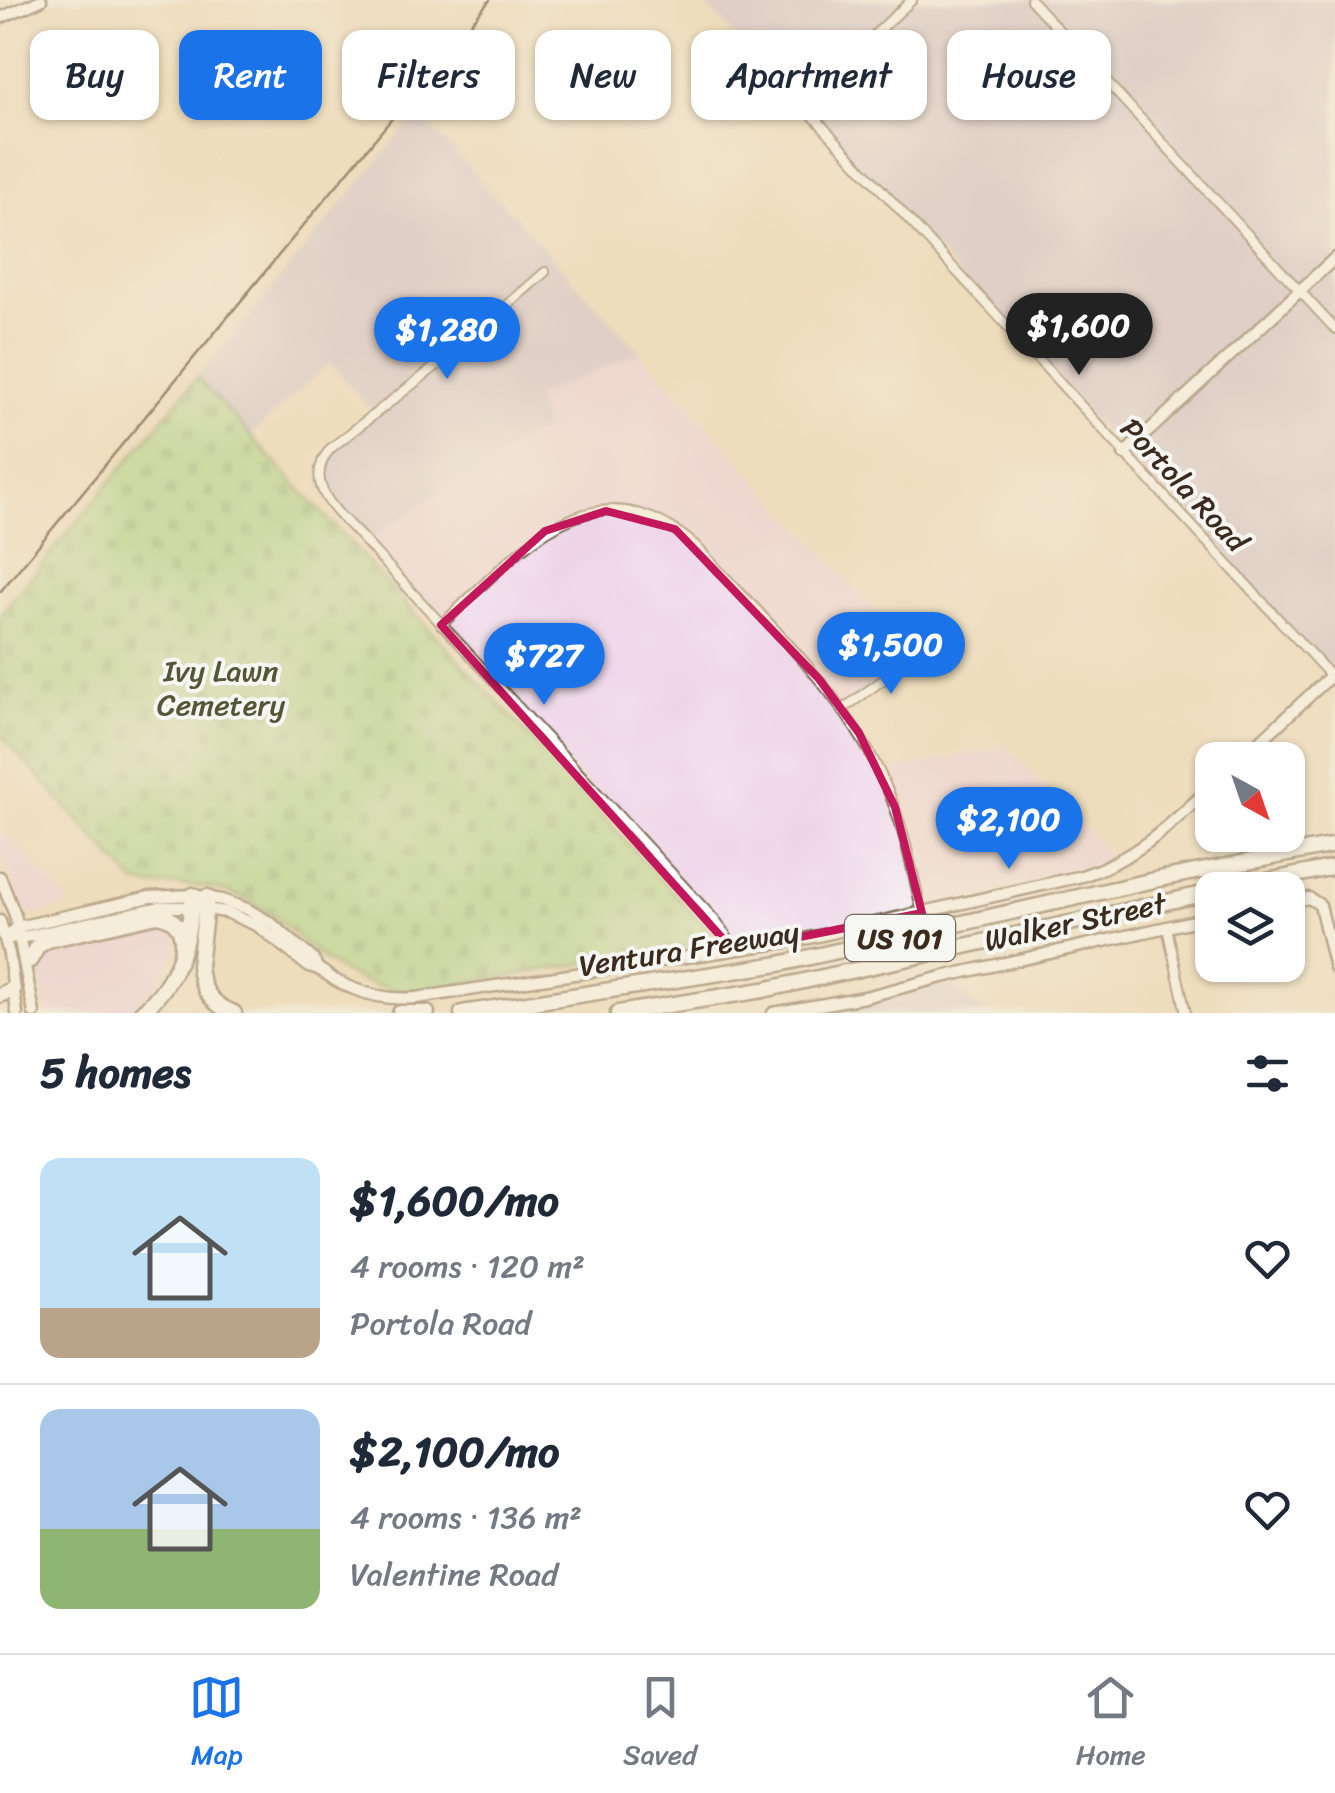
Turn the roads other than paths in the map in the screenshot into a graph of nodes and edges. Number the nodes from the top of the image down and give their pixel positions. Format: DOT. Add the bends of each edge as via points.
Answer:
graph roads {
  1 [pos="41,0"];
  2 [pos="912,0"];
  3 [pos="1030,0"];
  4 [pos="0,18"];
  5 [pos="1335,258"];
  6 [pos="545,272"];
  7 [pos="1300,291"];
  8 [pos="1335,330"];
  9 [pos="1124,454"];
  10 [pos="441,624"];
  11 [pos="917,655"];
  12 [pos="1333,674"];
  13 [pos="842,708"];
  14 [pos="1259,742"];
  15 [pos="1195,801"];
  16 [pos="1335,845"];
  17 [pos="1335,867"];
  18 [pos="1305,873"];
  19 [pos="0,878"];
  20 [pos="1195,896"];
  21 [pos="1305,898"];
  22 [pos="139,900"];
  23 [pos="200,902"];
  24 [pos="922,913"];
  25 [pos="99,920"];
  26 [pos="1195,921"];
  27 [pos="0,922"];
  28 [pos="61,928"];
  29 [pos="1167,928"];
  30 [pos="19,933"];
  31 [pos="2,938"];
  32 [pos="734,950"];
  33 [pos="181,954"];
  34 [pos="30,960"];
  35 [pos="1335,968"];
  36 [pos="7,992"];
  37 [pos="843,1001"];
  38 [pos="16,1013"];
  39 [pos="35,1013"];
  40 [pos="141,1013"];
  41 [pos="234,1013"];
  42 [pos="400,1013"];
  43 [pos="427,1013"];
  44 [pos="462,1013"];
  45 [pos="618,1013"];
  46 [pos="773,1013"];
  47 [pos="857,1013"];
  48 [pos="1186,1013"];
  1 -- 4 [label="street"];
  2 -- 9 [label="street, Portola Road" via="801,103"];
  3 -- 7 [label="street"];
  5 -- 7 [label="street"];
  6 -- 10 [label="street" via="331,448 320,464 328,501"];
  7 -- 8 [label="street"];
  7 -- 9 [label="street"];
  9 -- 12 [label="street, Portola Road"];
  10 -- 13 [label="street" via="559,523 598,511 639,514 695,545"];
  10 -- 32 [label="street" via="714,919"];
  11 -- 13 [label="street"];
  12 -- 14 [label="street"];
  13 -- 24 [label="street" via="895,807"];
  15 -- 24 [label="street" via="1150,842 1109,866"];
  16 -- 44 [label="highway, Ventura Freeway / US 101" via="779,964"];
  17 -- 18 [label="highway"];
  19 -- 30 [label="street"];
  20 -- 45 [label="highway, Ventura Freeway / US 101" via="780,986"];
  21 -- 35 [label="street" via="1322,910"];
  22 -- 23 [label="street" via="162,895"];
  22 -- 25 [label="street"];
  22 -- 30 [label="street"];
  23 -- 25 [label="street"];
  23 -- 32 [label="street" via="258,926 308,966 364,994 399,999"];
  23 -- 33 [label="highway"];
  23 -- 41 [label="highway" via="200,977 214,1002"];
  24 -- 32 [label="street"];
  25 -- 28 [label="street"];
  26 -- 29 [label="street, Walker Street"];
  27 -- 31 [label="street"];
  28 -- 30 [label="street"];
  28 -- 34 [label="street" via="38,944"];
  29 -- 37 [label="street, Walker Street"];
  29 -- 48 [label="street"];
  30 -- 31 [label="street"];
  30 -- 39 [label="street"];
  31 -- 36 [label="street" via="9,954"];
  33 -- 34 [label="highway" via="178,925 157,916 48,940"];
  33 -- 40 [label="highway" via="162,992"];
  34 -- 39 [label="street"];
  36 -- 38 [label="street"];
  37 -- 46 [label="street, Walker Street"];
  37 -- 47 [label="street"];
  42 -- 43 [label="highway"];
}
